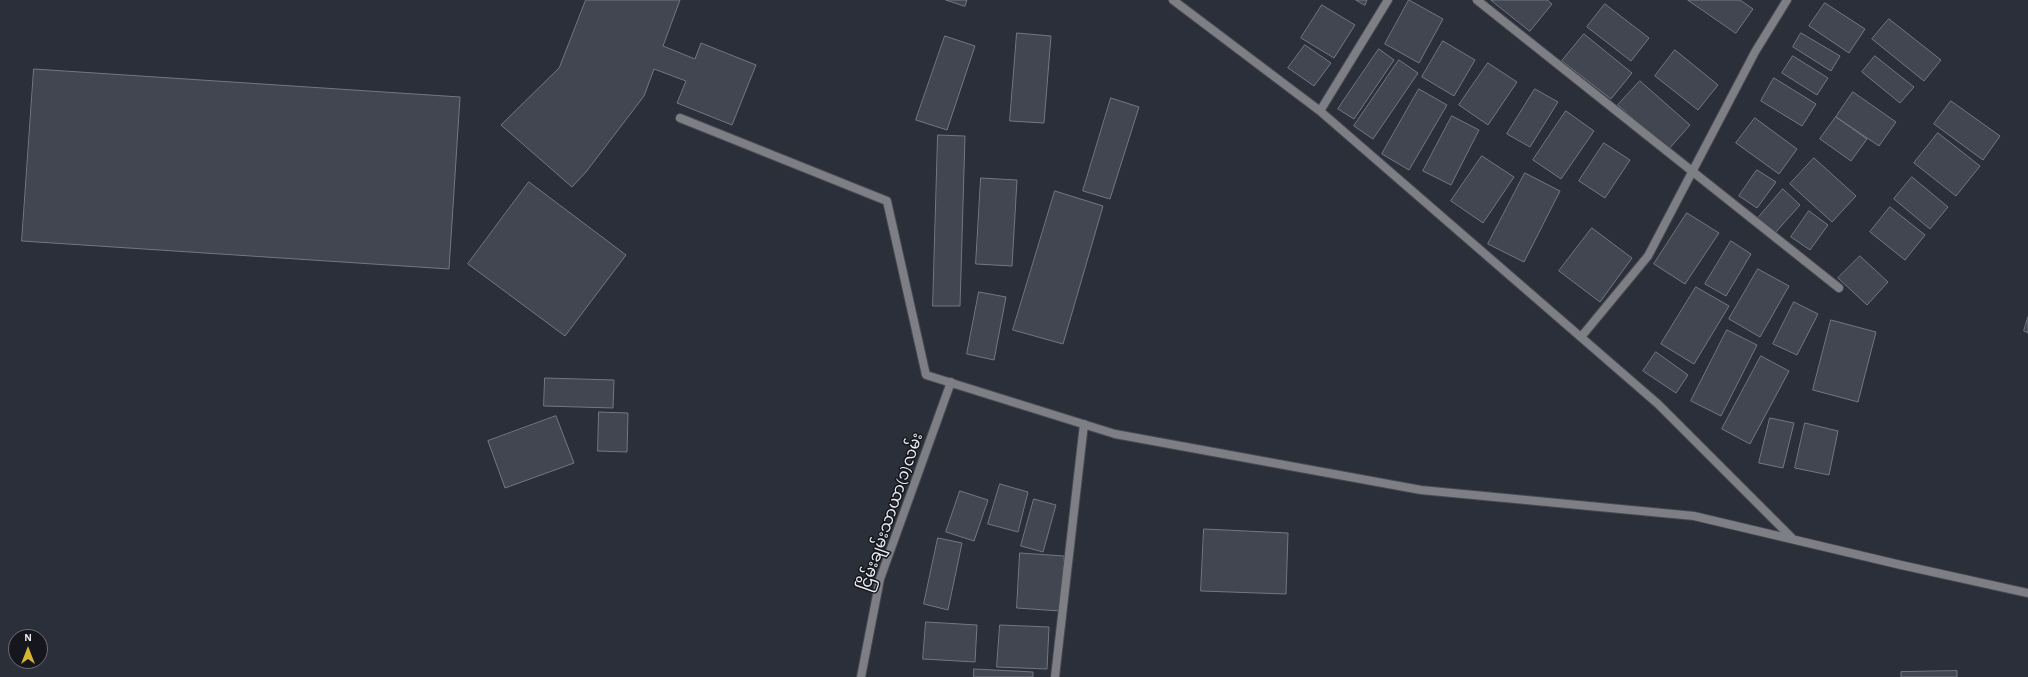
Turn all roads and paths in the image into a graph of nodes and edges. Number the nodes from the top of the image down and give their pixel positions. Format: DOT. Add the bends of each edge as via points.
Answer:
graph roads {
  1 [pos="1173,0"];
  2 [pos="1388,0"];
  3 [pos="1477,0"];
  4 [pos="1787,0"];
  5 [pos="1320,111"];
  6 [pos="680,118"];
  7 [pos="1692,171"];
  8 [pos="1839,288"];
  9 [pos="1581,337"];
  10 [pos="951,382"];
  11 [pos="1084,424"];
  12 [pos="1794,540"];
  13 [pos="2028,592"];
  14 [pos="861,677"];
  15 [pos="1055,677"];
  1 -- 5 [label="street"];
  2 -- 5 [label="street"];
  3 -- 7 [label="street"];
  4 -- 7 [label="street" via="1755,52"];
  5 -- 9 [label="street"];
  6 -- 10 [label="street" via="887,201 926,375"];
  7 -- 8 [label="street"];
  7 -- 9 [label="street" via="1648,256"];
  9 -- 12 [label="street" via="1658,404"];
  10 -- 11 [label="street"];
  10 -- 14 [label="street, ငြိမ်းချမ်းသာယာ(၁)လမ်း" via="880,578"];
  11 -- 12 [label="street" via="1115,434 1421,490 1694,516"];
  11 -- 15 [label="street"];
  12 -- 13 [label="street"];
}
